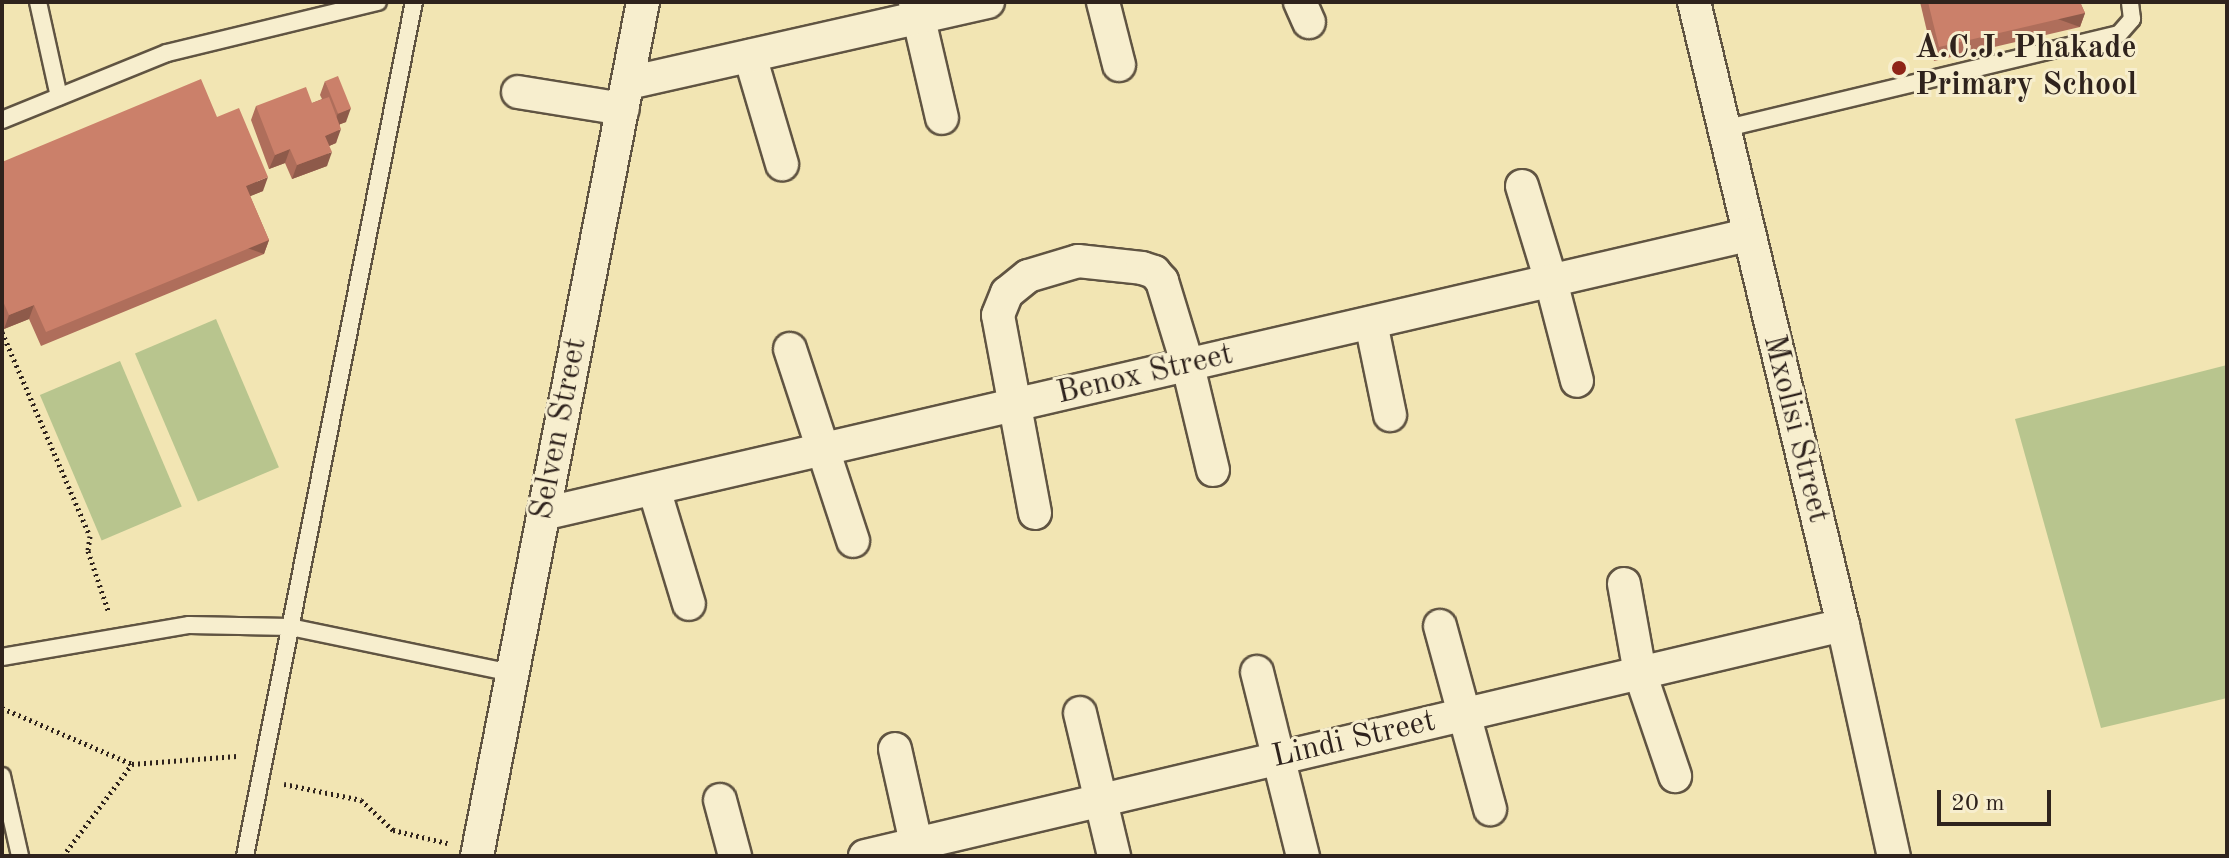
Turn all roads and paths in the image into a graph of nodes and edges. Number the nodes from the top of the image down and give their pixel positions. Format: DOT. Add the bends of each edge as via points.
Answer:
graph roads {
  1 [pos="38,2"];
  2 [pos="378,2"];
  3 [pos="414,2"];
  4 [pos="643,2"];
  5 [pos="988,2"];
  6 [pos="1103,2"];
  7 [pos="1694,2"];
  8 [pos="2130,2"];
  9 [pos="917,10"];
  10 [pos="750,56"];
  11 [pos="1119,65"];
  12 [pos="518,92"];
  13 [pos="626,96"];
  14 [pos="59,97"];
  15 [pos="942,118"];
  16 [pos="2,120"];
  17 [pos="1723,129"];
  18 [pos="782,164"];
  19 [pos="1522,186"];
  20 [pos="1748,235"];
  21 [pos="1551,281"];
  22 [pos="1371,323"];
  23 [pos="2,332"];
  24 [pos="790,349"];
  25 [pos="1188,366"];
  26 [pos="1577,381"];
  27 [pos="1013,405"];
  28 [pos="1390,415"];
  29 [pos="821,450"];
  30 [pos="1213,470"];
  31 [pos="654,489"];
  32 [pos="1035,513"];
  33 [pos="543,514"];
  34 [pos="853,541"];
  35 [pos="1624,584"];
  36 [pos="689,604"];
  37 [pos="1843,625"];
  38 [pos="1440,626"];
  39 [pos="290,627"];
  40 [pos="117,636"];
  41 [pos="2,657"];
  42 [pos="1257,672"];
  43 [pos="512,673"];
  44 [pos="1640,673"];
  45 [pos="2,708"];
  46 [pos="1080,713"];
  47 [pos="1464,715"];
  48 [pos="895,749"];
  49 [pos="264,754"];
  50 [pos="1277,759"];
  51 [pos="132,764"];
  52 [pos="2,776"];
  53 [pos="1675,776"];
  54 [pos="259,779"];
  55 [pos="720,800"];
  56 [pos="1100,801"];
  57 [pos="1490,809"];
  58 [pos="918,850"];
  59 [pos="478,853"];
  60 [pos="20,856"];
  61 [pos="63,856"];
  62 [pos="245,856"];
  63 [pos="735,856"];
  64 [pos="865,856"];
  65 [pos="1114,856"];
  66 [pos="1303,856"];
  67 [pos="1894,856"];
  1 -- 14 [label="lane"];
  2 -- 14 [label="lane" via="167,53"];
  3 -- 39 [label="lane"];
  4 -- 13 [label="street, Selven Street"];
  5 -- 9 [label="street"];
  6 -- 11 [label="street"];
  7 -- 17 [label="street, Mxolisi Street"];
  8 -- 17 [label="lane" via="2132,19 2119,34"];
  9 -- 10 [label="street"];
  9 -- 15 [label="street"];
  10 -- 13 [label="street"];
  10 -- 18 [label="street"];
  12 -- 13 [label="street"];
  13 -- 33 [label="street, Selven Street"];
  14 -- 16 [label="lane"];
  17 -- 20 [label="street, Mxolisi Street"];
  19 -- 21 [label="street"];
  20 -- 21 [label="street, Benox Street"];
  20 -- 37 [label="street, Mxolisi Street"];
  21 -- 22 [label="street, Benox Street"];
  21 -- 26 [label="street"];
  22 -- 25 [label="street, Benox Street"];
  22 -- 28 [label="street"];
  23 -- 40 [label="path" via="90,536 88,551"];
  24 -- 29 [label="street"];
  25 -- 27 [label="street, Benox Street"];
  25 -- 27 [label="street" via="1162,281 1154,272 1078,261 1028,276 1007,293 998,315"];
  25 -- 30 [label="street"];
  27 -- 29 [label="street, Benox Street"];
  27 -- 32 [label="street"];
  29 -- 31 [label="street, Benox Street"];
  29 -- 34 [label="street"];
  31 -- 33 [label="street, Benox Street"];
  31 -- 36 [label="street"];
  33 -- 43 [label="street, Selven Street"];
  35 -- 44 [label="street"];
  37 -- 44 [label="street, Lindi Street"];
  37 -- 67 [label="street, Mxolisi Street"];
  38 -- 47 [label="street"];
  39 -- 40 [label="lane" via="189,625"];
  39 -- 43 [label="lane"];
  39 -- 49 [label="lane"];
  40 -- 41 [label="lane"];
  42 -- 50 [label="street"];
  43 -- 59 [label="street, Selven Street"];
  44 -- 47 [label="street, Lindi Street"];
  44 -- 53 [label="street"];
  45 -- 51 [label="path"];
  46 -- 56 [label="street"];
  47 -- 50 [label="street, Lindi Street"];
  47 -- 57 [label="street"];
  48 -- 58 [label="street"];
  49 -- 51 [label="path"];
  49 -- 54 [label="lane"];
  50 -- 56 [label="street, Lindi Street"];
  50 -- 66 [label="street"];
  51 -- 61 [label="path"];
  52 -- 60 [label="lane"];
  54 -- 59 [label="path" via="361,800 393,830"];
  54 -- 62 [label="lane"];
  55 -- 63 [label="street"];
  56 -- 58 [label="street, Lindi Street"];
  56 -- 65 [label="street"];
  58 -- 64 [label="street, Lindi Street"];
}
